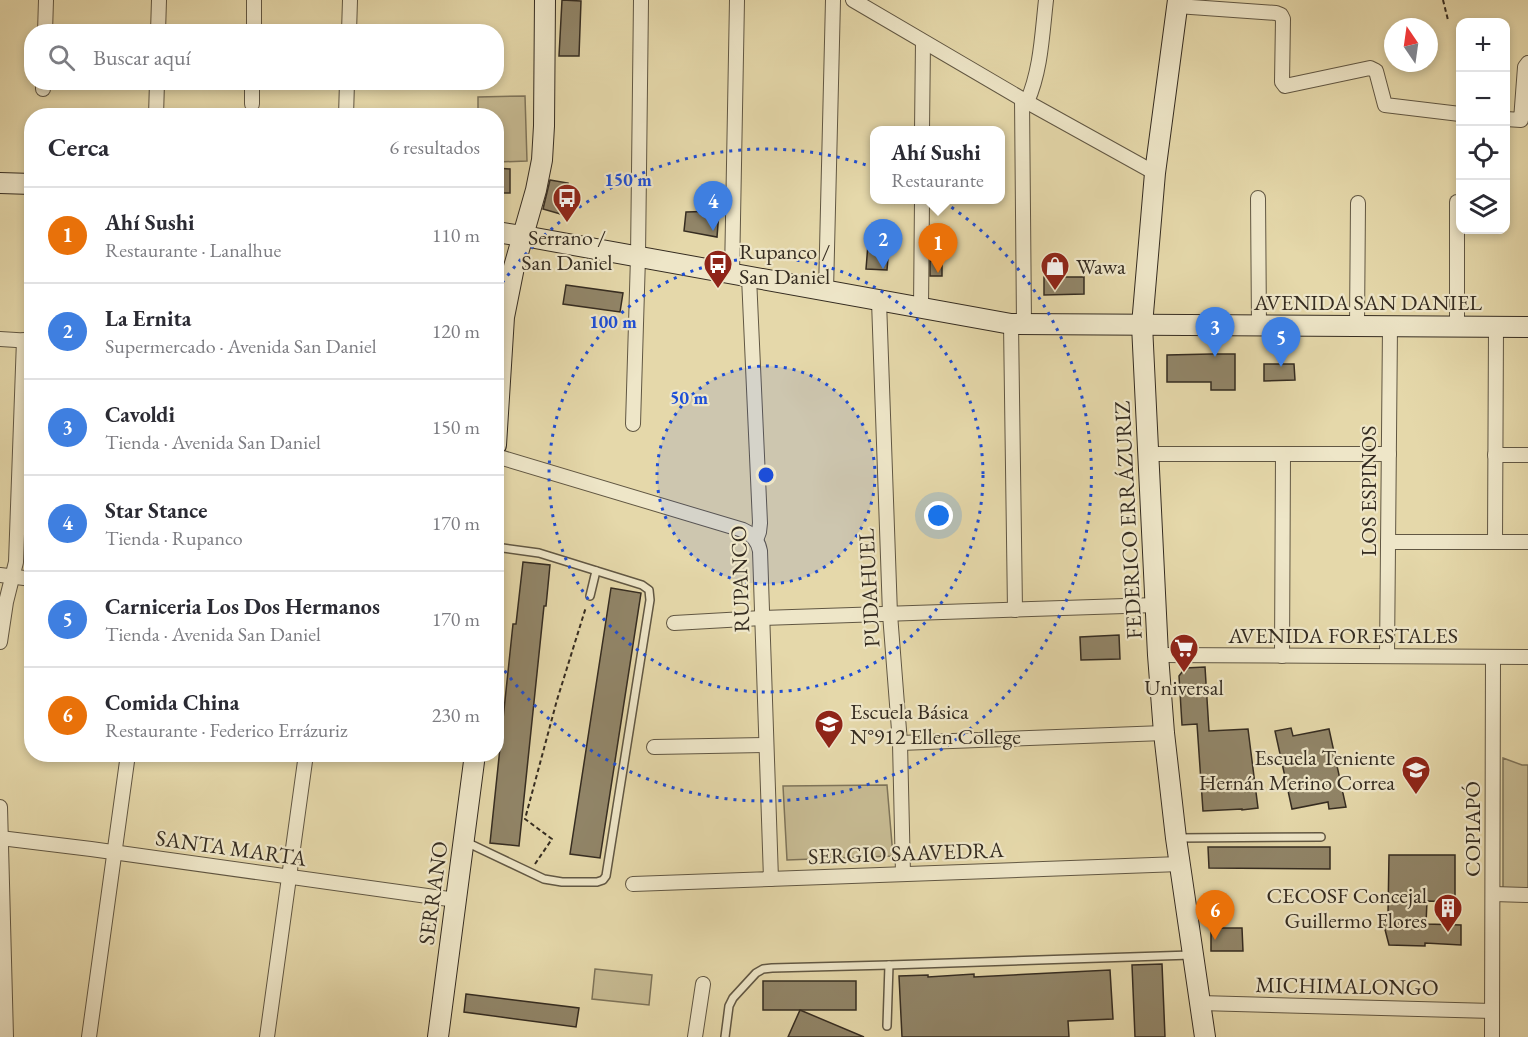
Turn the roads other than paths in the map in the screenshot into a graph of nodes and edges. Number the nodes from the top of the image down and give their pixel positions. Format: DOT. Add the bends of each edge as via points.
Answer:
graph roads {
  1 [pos="46,0"];
  2 [pos="159,0"];
  3 [pos="254,0"];
  4 [pos="350,0"];
  5 [pos="545,0"];
  6 [pos="641,0"];
  7 [pos="737,0"];
  8 [pos="834,0"];
  9 [pos="853,0"];
  10 [pos="1046,0"];
  11 [pos="1178,3"];
  12 [pos="45,24"];
  13 [pos="158,24"];
  14 [pos="254,24"];
  15 [pos="349,24"];
  16 [pos="924,42"];
  17 [pos="1528,63"];
  18 [pos="157,90"];
  19 [pos="252,90"];
  20 [pos="347,90"];
  21 [pos="1025,101"];
  22 [pos="252,104"];
  23 [pos="156,108"];
  24 [pos="346,108"];
  25 [pos="1456,113"];
  26 [pos="1510,119"];
  27 [pos="922,126"];
  28 [pos="1155,173"];
  29 [pos="0,183"];
  30 [pos="24,184"];
  31 [pos="1258,198"];
  32 [pos="1358,203"];
  33 [pos="922,204"];
  34 [pos="504,233"];
  35 [pos="1457,234"];
  36 [pos="522,236"];
  37 [pos="638,257"];
  38 [pos="741,276"];
  39 [pos="826,291"];
  40 [pos="879,301"];
  41 [pos="921,308"];
  42 [pos="504,317"];
  43 [pos="1017,324"];
  44 [pos="1142,325"];
  45 [pos="1259,326"];
  46 [pos="1357,326"];
  47 [pos="1390,326"];
  48 [pos="1457,327"];
  49 [pos="1496,327"];
  50 [pos="1528,327"];
  51 [pos="0,339"];
  52 [pos="24,341"];
  53 [pos="24,415"];
  54 [pos="633,424"];
  55 [pos="1148,454"];
  56 [pos="1283,454"];
  57 [pos="1389,454"];
  58 [pos="1495,455"];
  59 [pos="1528,455"];
  60 [pos="504,458"];
  61 [pos="756,540"];
  62 [pos="1388,542"];
  63 [pos="1495,542"];
  64 [pos="1528,542"];
  65 [pos="504,548"];
  66 [pos="596,571"];
  67 [pos="7,575"];
  68 [pos="24,578"];
  69 [pos="590,596"];
  70 [pos="1156,605"];
  71 [pos="1015,610"];
  72 [pos="890,614"];
  73 [pos="762,618"];
  74 [pos="674,623"];
  75 [pos="0,642"];
  76 [pos="1158,655"];
  77 [pos="1282,656"];
  78 [pos="1387,656"];
  79 [pos="1493,657"];
  80 [pos="1528,657"];
  81 [pos="1164,733"];
  82 [pos="900,743"];
  83 [pos="766,745"];
  84 [pos="654,747"];
  85 [pos="127,762"];
  86 [pos="305,762"];
  87 [pos="474,762"];
  88 [pos="0,807"];
  89 [pos="1321,837"];
  90 [pos="0,838"];
  91 [pos="1176,838"];
  92 [pos="464,842"];
  93 [pos="115,852"];
  94 [pos="1180,864"];
  95 [pos="903,874"];
  96 [pos="289,877"];
  97 [pos="771,879"];
  98 [pos="633,884"];
  99 [pos="1493,894"];
  100 [pos="1528,895"];
  101 [pos="456,900"];
  102 [pos="1193,955"];
  103 [pos="889,966"];
  104 [pos="703,984"];
  105 [pos="1200,1003"];
  106 [pos="1492,1011"];
  107 [pos="887,1026"];
  108 [pos="6,1037"];
  109 [pos="89,1037"];
  110 [pos="267,1037"];
  111 [pos="438,1037"];
  112 [pos="695,1037"];
  113 [pos="724,1037"];
  114 [pos="1205,1037"];
  115 [pos="1492,1037"];
  1 -- 12 [label="street"];
  2 -- 13 [label="street"];
  3 -- 14 [label="street"];
  4 -- 15 [label="street"];
  5 -- 36 [label="street" via="542,160"];
  6 -- 37 [label="street"];
  7 -- 38 [label="street, RUPANCO"];
  8 -- 39 [label="street"];
  9 -- 16 [label="street"];
  10 -- 21 [label="street" via="1039,67"];
  11 -- 25 [label="street" via="1281,15 1285,86 1370,68 1376,71 1385,105"];
  11 -- 28 [label="street, FEDERICO ERRÁZURIZ"];
  16 -- 21 [label="street"];
  16 -- 27 [label="street"];
  17 -- 26 [label="street" via="1521,120"];
  18 -- 23 [label="street"];
  19 -- 22 [label="street"];
  20 -- 24 [label="street"];
  21 -- 28 [label="street"];
  21 -- 43 [label="street"];
  28 -- 44 [label="street, FEDERICO ERRÁZURIZ"];
  29 -- 30 [label="street"];
  31 -- 45 [label="street"];
  32 -- 46 [label="street"];
  33 -- 41 [label="street"];
  34 -- 36 [label="street, AVENIDA SAN DANIEL"];
  35 -- 48 [label="street"];
  36 -- 37 [label="street, AVENIDA SAN DANIEL"];
  36 -- 42 [label="street"];
  37 -- 38 [label="street, AVENIDA SAN DANIEL"];
  37 -- 54 [label="street"];
  38 -- 39 [label="street, AVENIDA SAN DANIEL"];
  38 -- 61 [label="street, RUPANCO" via="760,523"];
  39 -- 40 [label="street, AVENIDA SAN DANIEL"];
  40 -- 41 [label="street, AVENIDA SAN DANIEL"];
  40 -- 72 [label="street, PUDAHUEL"];
  41 -- 43 [label="street, AVENIDA SAN DANIEL"];
  43 -- 44 [label="street, AVENIDA SAN DANIEL"];
  43 -- 71 [label="street"];
  44 -- 45 [label="street, AVENIDA SAN DANIEL"];
  44 -- 55 [label="street, FEDERICO ERRÁZURIZ"];
  45 -- 46 [label="street, AVENIDA SAN DANIEL"];
  46 -- 47 [label="street, AVENIDA SAN DANIEL"];
  47 -- 48 [label="street, AVENIDA SAN DANIEL"];
  47 -- 57 [label="street, LOS ESPINOS"];
  48 -- 49 [label="street, AVENIDA SAN DANIEL"];
  49 -- 50 [label="street, AVENIDA SAN DANIEL"];
  49 -- 58 [label="street"];
  51 -- 52 [label="street"];
  53 -- 67 [label="street" via="16,562"];
  55 -- 56 [label="street"];
  55 -- 70 [label="street, FEDERICO ERRÁZURIZ"];
  56 -- 57 [label="street"];
  56 -- 77 [label="street"];
  57 -- 62 [label="street, LOS ESPINOS"];
  58 -- 59 [label="street"];
  58 -- 63 [label="street"];
  60 -- 61 [label="street" via="743,530"];
  61 -- 73 [label="street, RUPANCO" via="760,550"];
  62 -- 63 [label="street"];
  62 -- 78 [label="street, LOS ESPINOS"];
  63 -- 64 [label="street"];
  65 -- 66 [label="lane" via="539,553"];
  66 -- 69 [label="lane"];
  66 -- 92 [label="lane" via="642,585 650,595 608,871 603,880 591,883 552,882"];
  67 -- 68 [label="street"];
  67 -- 75 [label="street"];
  70 -- 71 [label="street"];
  70 -- 76 [label="street, FEDERICO ERRÁZURIZ"];
  71 -- 72 [label="street"];
  72 -- 73 [label="street"];
  72 -- 82 [label="street, PUDAHUEL"];
  73 -- 74 [label="street"];
  73 -- 83 [label="street, RUPANCO"];
  76 -- 77 [label="street, AVENIDA FORESTALES"];
  76 -- 81 [label="street, FEDERICO ERRÁZURIZ"];
  77 -- 78 [label="street, AVENIDA FORESTALES"];
  78 -- 79 [label="street, AVENIDA FORESTALES"];
  79 -- 80 [label="street, AVENIDA FORESTALES"];
  79 -- 99 [label="street, COPIAPÓ"];
  81 -- 82 [label="street"];
  81 -- 91 [label="street, FEDERICO ERRÁZURIZ"];
  82 -- 95 [label="street, PUDAHUEL"];
  83 -- 84 [label="street"];
  83 -- 97 [label="street, RUPANCO"];
  85 -- 93 [label="street"];
  86 -- 96 [label="street"];
  87 -- 92 [label="street, SERRANO"];
  88 -- 90 [label="street"];
  89 -- 91 [label="lane"];
  90 -- 93 [label="street, SANTA MARTA"];
  90 -- 108 [label="street"];
  91 -- 94 [label="street, FEDERICO ERRÁZURIZ"];
  92 -- 101 [label="street, SERRANO"];
  93 -- 96 [label="street, SANTA MARTA"];
  93 -- 109 [label="street"];
  94 -- 95 [label="street, SERGIO SAAVEDRA"];
  94 -- 102 [label="street, FEDERICO ERRÁZURIZ"];
  95 -- 97 [label="street, SERGIO SAAVEDRA"];
  96 -- 101 [label="street, SANTA MARTA"];
  96 -- 110 [label="street"];
  97 -- 98 [label="street, SERGIO SAAVEDRA"];
  99 -- 100 [label="street"];
  99 -- 106 [label="street, COPIAPÓ"];
  101 -- 111 [label="street, SERRANO"];
  102 -- 103 [label="lane"];
  102 -- 105 [label="street, FEDERICO ERRÁZURIZ"];
  103 -- 107 [label="lane"];
  103 -- 113 [label="lane" via="763,969 733,998"];
  104 -- 112 [label="street"];
  105 -- 106 [label="street, MICHIMALONGO"];
  105 -- 114 [label="street, FEDERICO ERRÁZURIZ"];
  106 -- 115 [label="street, COPIAPÓ"];
}
